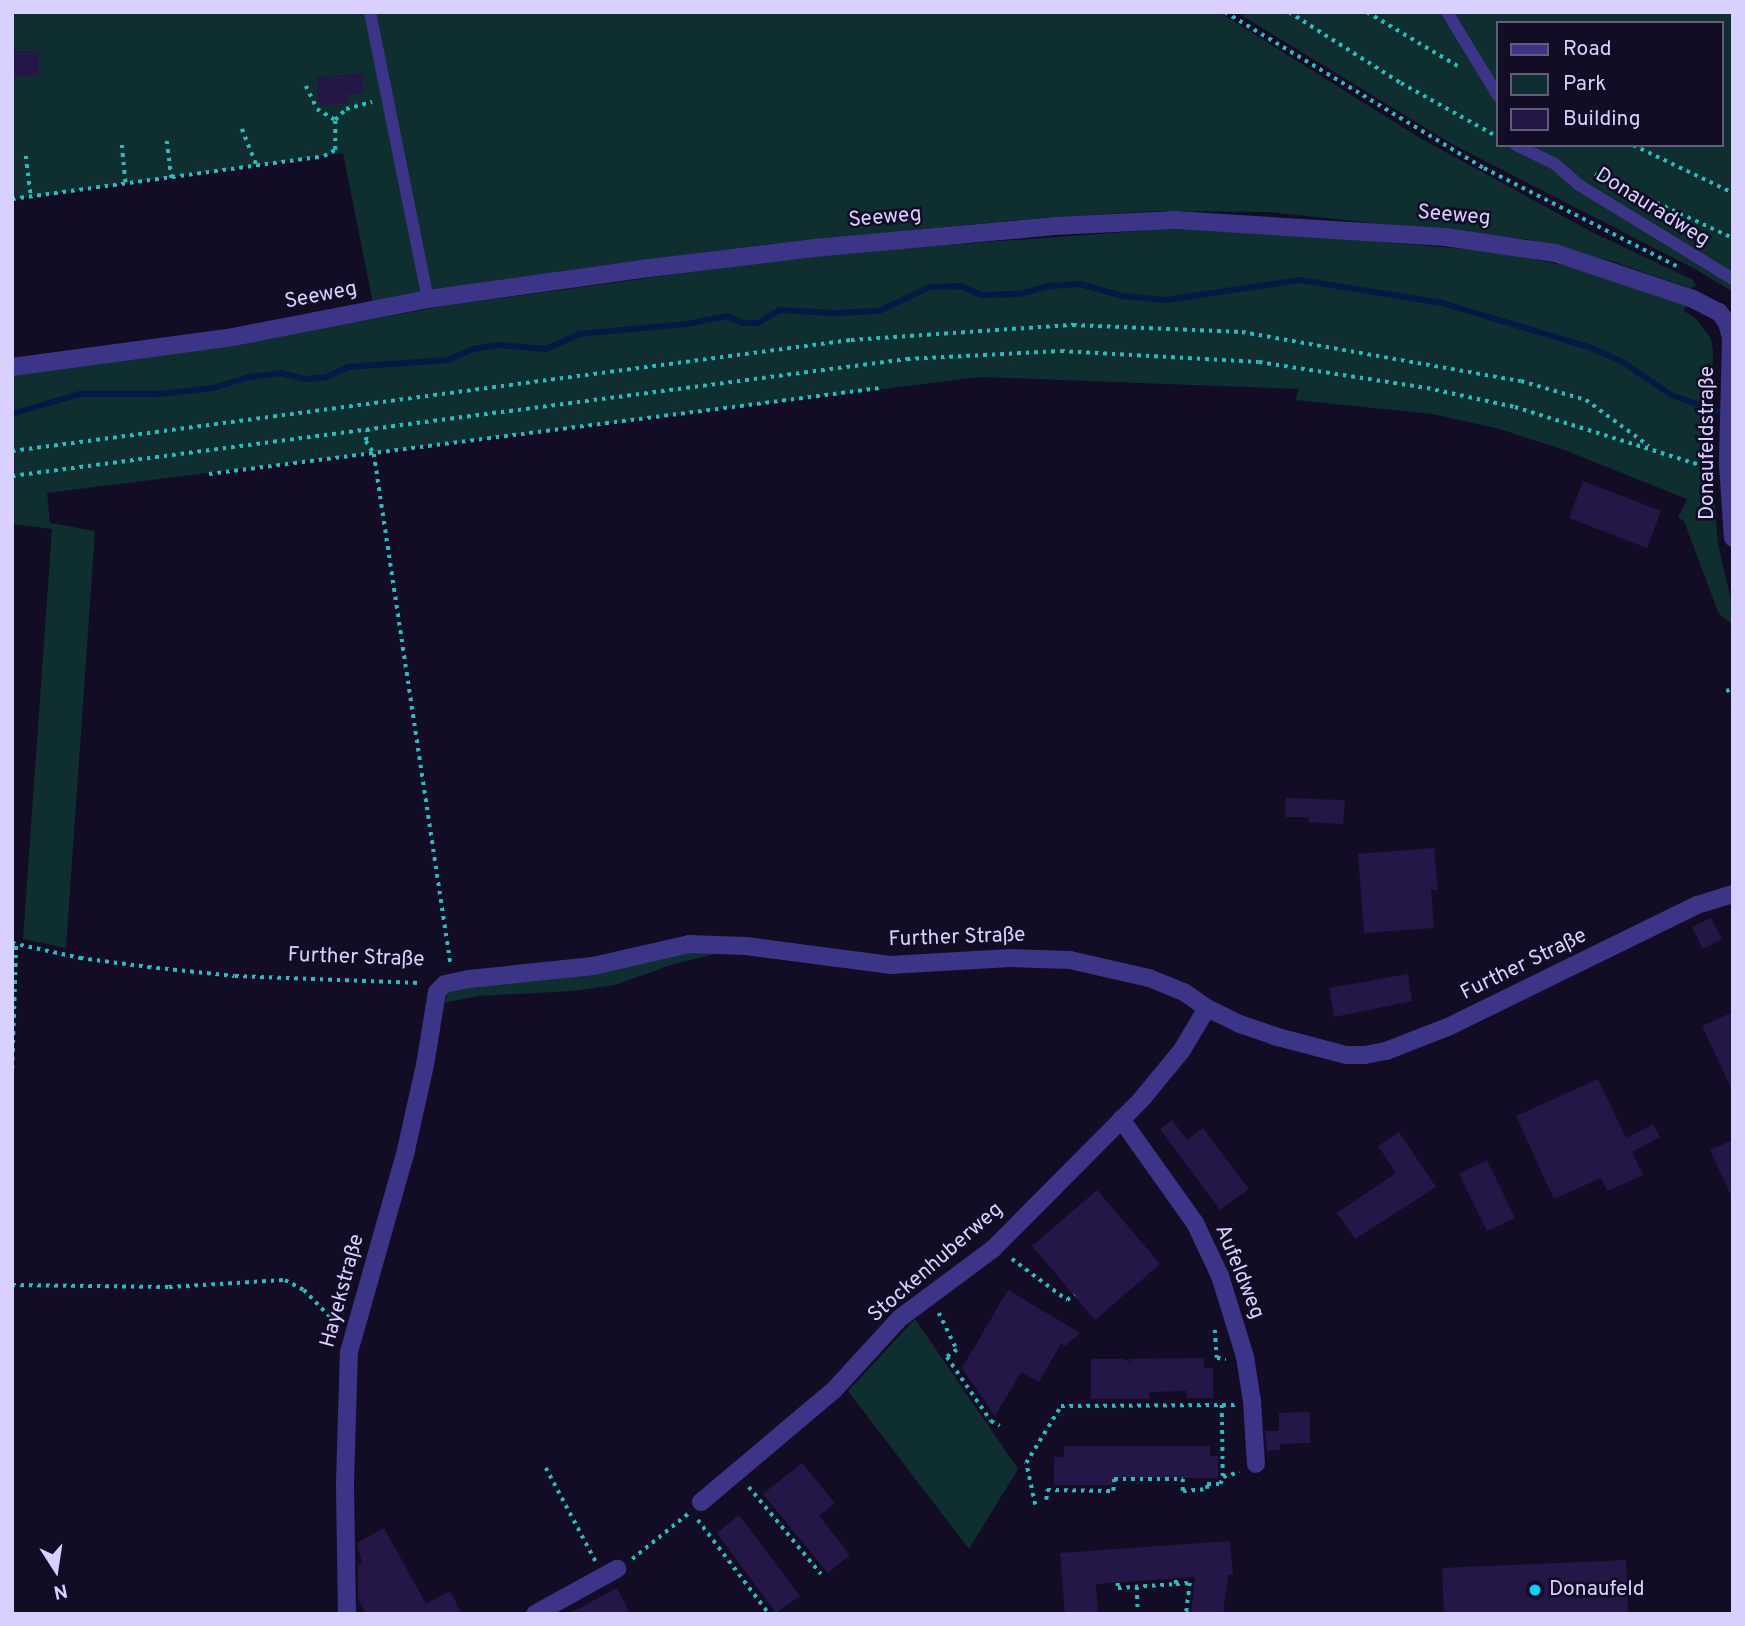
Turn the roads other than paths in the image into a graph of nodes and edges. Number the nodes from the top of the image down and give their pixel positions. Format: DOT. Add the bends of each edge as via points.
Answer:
graph roads {
  1 [pos="370,12"];
  2 [pos="1447,12"];
  3 [pos="1496,91"];
  4 [pos="1520,147"];
  5 [pos="1733,279"];
  6 [pos="428,299"];
  7 [pos="1730,321"];
  8 [pos="1731,353"];
  9 [pos="12,367"];
  10 [pos="1733,538"];
  11 [pos="1733,894"];
  12 [pos="447,984"];
  13 [pos="1207,1008"];
  14 [pos="1121,1119"];
  15 [pos="1256,1464"];
  16 [pos="701,1502"];
  17 [pos="610,1573"];
  18 [pos="347,1614"];
  19 [pos="535,1614"];
  1 -- 6 [label="lane"];
  2 -- 3 [label="lane"];
  4 -- 5 [label="lane, Donauradweg" via="1555,164 1579,185"];
  6 -- 7 [label="street, Seeweg" via="814,248 1175,220 1445,237 1526,247 1586,262 1693,299"];
  6 -- 9 [label="street, Seeweg" via="233,337"];
  7 -- 8 [label="street, Seeweg"];
  8 -- 10 [label="street, Donaufeldstraße" via="1728,469"];
  11 -- 13 [label="street, Further Straße" via="1697,905 1471,1016 1386,1051 1346,1055 1314,1048"];
  12 -- 13 [label="street, Further Straße" via="579,968 690,944 715,944 890,965 1010,958 1070,960 1149,978 1184,992"];
  12 -- 18 [label="street, Hayekstraße" via="434,1001 406,1150 352,1332 346,1403"];
  13 -- 14 [label="street, Stockenhuberweg" via="1182,1050"];
  14 -- 15 [label="street, Aufeldweg" via="1195,1223 1220,1276 1245,1357"];
  14 -- 16 [label="street, Stockenhuberweg" via="993,1249 900,1318 834,1390"];
  17 -- 19 [label="street"];
}
